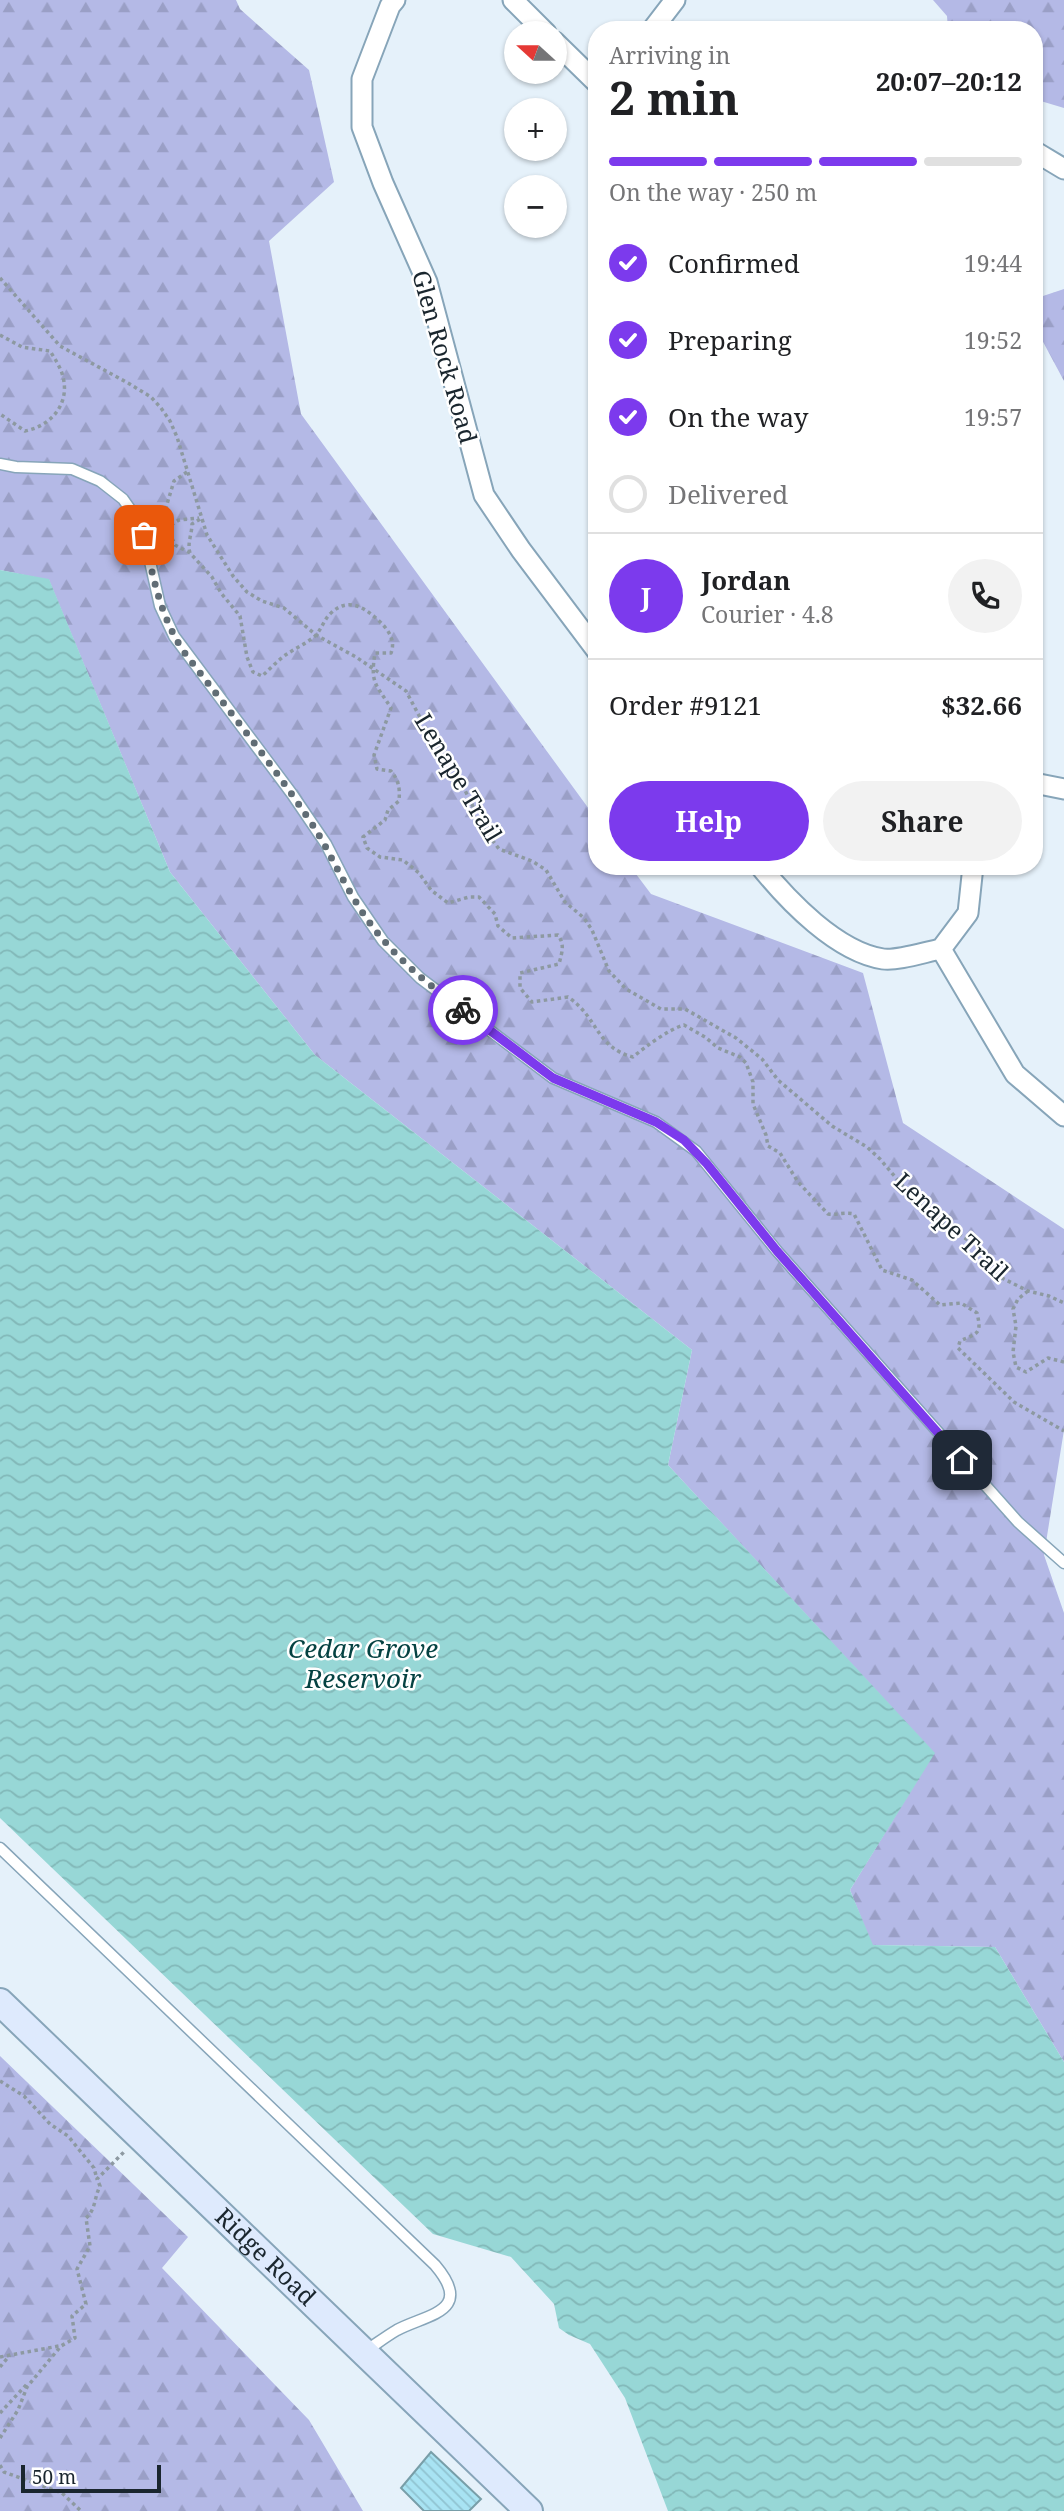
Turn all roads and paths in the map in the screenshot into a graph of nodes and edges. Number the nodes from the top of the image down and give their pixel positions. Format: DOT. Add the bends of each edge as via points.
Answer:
graph roads {
  1 [pos="395,0"];
  2 [pos="513,0"];
  3 [pos="676,0"];
  4 [pos="535,21"];
  5 [pos="659,21"];
  6 [pos="567,53"];
  7 [pos="588,74"];
  8 [pos="1043,156"];
  9 [pos="1064,169"];
  10 [pos="0,278"];
  11 [pos="0,335"];
  12 [pos="60,346"];
  13 [pos="50,351"];
  14 [pos="0,414"];
  15 [pos="0,464"];
  16 [pos="187,472"];
  17 [pos="202,518"];
  18 [pos="171,525"];
  19 [pos="190,553"];
  20 [pos="316,635"];
  21 [pos="588,639"];
  22 [pos="372,670"];
  23 [pos="1043,785"];
  24 [pos="1064,789"];
  25 [pos="767,875"];
  26 [pos="972,875"];
  27 [pos="941,950"];
  28 [pos="1064,1115"];
  29 [pos="1028,1291"];
  30 [pos="1064,1303"];
  31 [pos="1064,1362"];
  32 [pos="1064,1431"];
  33 [pos="1064,1563"];
  34 [pos="0,1847"];
  35 [pos="0,2002"];
  36 [pos="0,2081"];
  37 [pos="139,2137"];
  38 [pos="97,2179"];
  39 [pos="61,2346"];
  40 [pos="364,2353"];
  41 [pos="11,2355"];
  42 [pos="0,2357"];
  43 [pos="0,2367"];
  44 [pos="0,2413"];
  45 [pos="0,2438"];
  46 [pos="0,2465"];
  47 [pos="81,2511"];
  48 [pos="529,2511"];
  1 -- 21 [label="street, Glen Rock Road" via="362,79 362,127 427,282 484,495"];
  2 -- 4 [label="street"];
  3 -- 5 [label="street"];
  6 -- 7 [label="street"];
  8 -- 9 [label="street"];
  10 -- 12 [label="path, Lenape Trail"];
  11 -- 13 [label="path" via="22,347"];
  12 -- 13 [label="path"];
  12 -- 16 [label="path, Lenape Trail" via="151,397 170,421"];
  13 -- 14 [label="path" via="63,375 65,393 50,421 25,431"];
  15 -- 33 [label="lane" via="72,469 100,481 123,499 144,535 160,606 174,636 292,794 383,941 420,978 553,1078 656,1122 696,1151 777,1251 1009,1512"];
  16 -- 17 [label="path, Lenape Trail"];
  16 -- 18 [label="path" via="173,481 164,508"];
  17 -- 18 [label="path"];
  17 -- 19 [label="path" via="192,524"];
  17 -- 20 [label="path, Lenape Trail" via="212,544 247,592 284,608"];
  18 -- 19 [label="path" via="175,545"];
  19 -- 20 [label="path" via="240,616 253,672 262,676"];
  20 -- 22 [label="path, Lenape Trail"];
  20 -- 22 [label="path" via="331,613 345,604 367,609 394,645 391,653 375,653"];
  22 -- 29 [label="path, Lenape Trail" via="407,691 484,829 499,849 547,870 565,902 592,930 609,971 626,989 661,1009 685,1009 753,1050 778,1080 832,1126 880,1158 936,1219 977,1246 994,1274"];
  22 -- 32 [label="path" via="374,685 391,708 374,755 377,769 391,771 400,791 399,801 384,820 363,837 367,848 380,857 402,860 448,903 479,897 512,938 558,935 563,950 559,964 520,973 520,988 532,1002 568,997 589,1014 600,1037 618,1053 633,1057 671,1029 684,1025 746,1062 753,1082 753,1104 768,1146 779,1153 798,1182 828,1214 854,1214 882,1270 912,1280 940,1305 961,1303 977,1313 978,1333 960,1341 958,1348 1014,1402"];
  23 -- 24 [label="street"];
  25 -- 27 [label="street" via="810,917 857,952 885,960"];
  26 -- 27 [label="street" via="968,913"];
  27 -- 28 [label="street" via="1015,1074"];
  29 -- 30 [label="path, Lenape Trail"];
  29 -- 31 [label="path" via="1013,1309 1016,1367 1026,1371 1048,1358"];
  34 -- 40 [label="lane" via="447,2279 448,2299 441,2311 398,2329"];
  35 -- 37 [label="main road, Ridge Road"];
  36 -- 38 [label="path" via="68,2136 94,2168"];
  37 -- 38 [label="path"];
  37 -- 40 [label="main road, Ridge Road"];
  38 -- 39 [label="path" via="100,2186 93,2212 86,2218 90,2246 77,2269 86,2304 72,2316 75,2338"];
  39 -- 41 [label="path"];
  39 -- 44 [label="path"];
  39 -- 45 [label="path" via="27,2387"];
  40 -- 48 [label="main road, Ridge Road"];
  41 -- 42 [label="path"];
  41 -- 43 [label="path"];
  46 -- 47 [label="path" via="4,2472 62,2493"];
}
